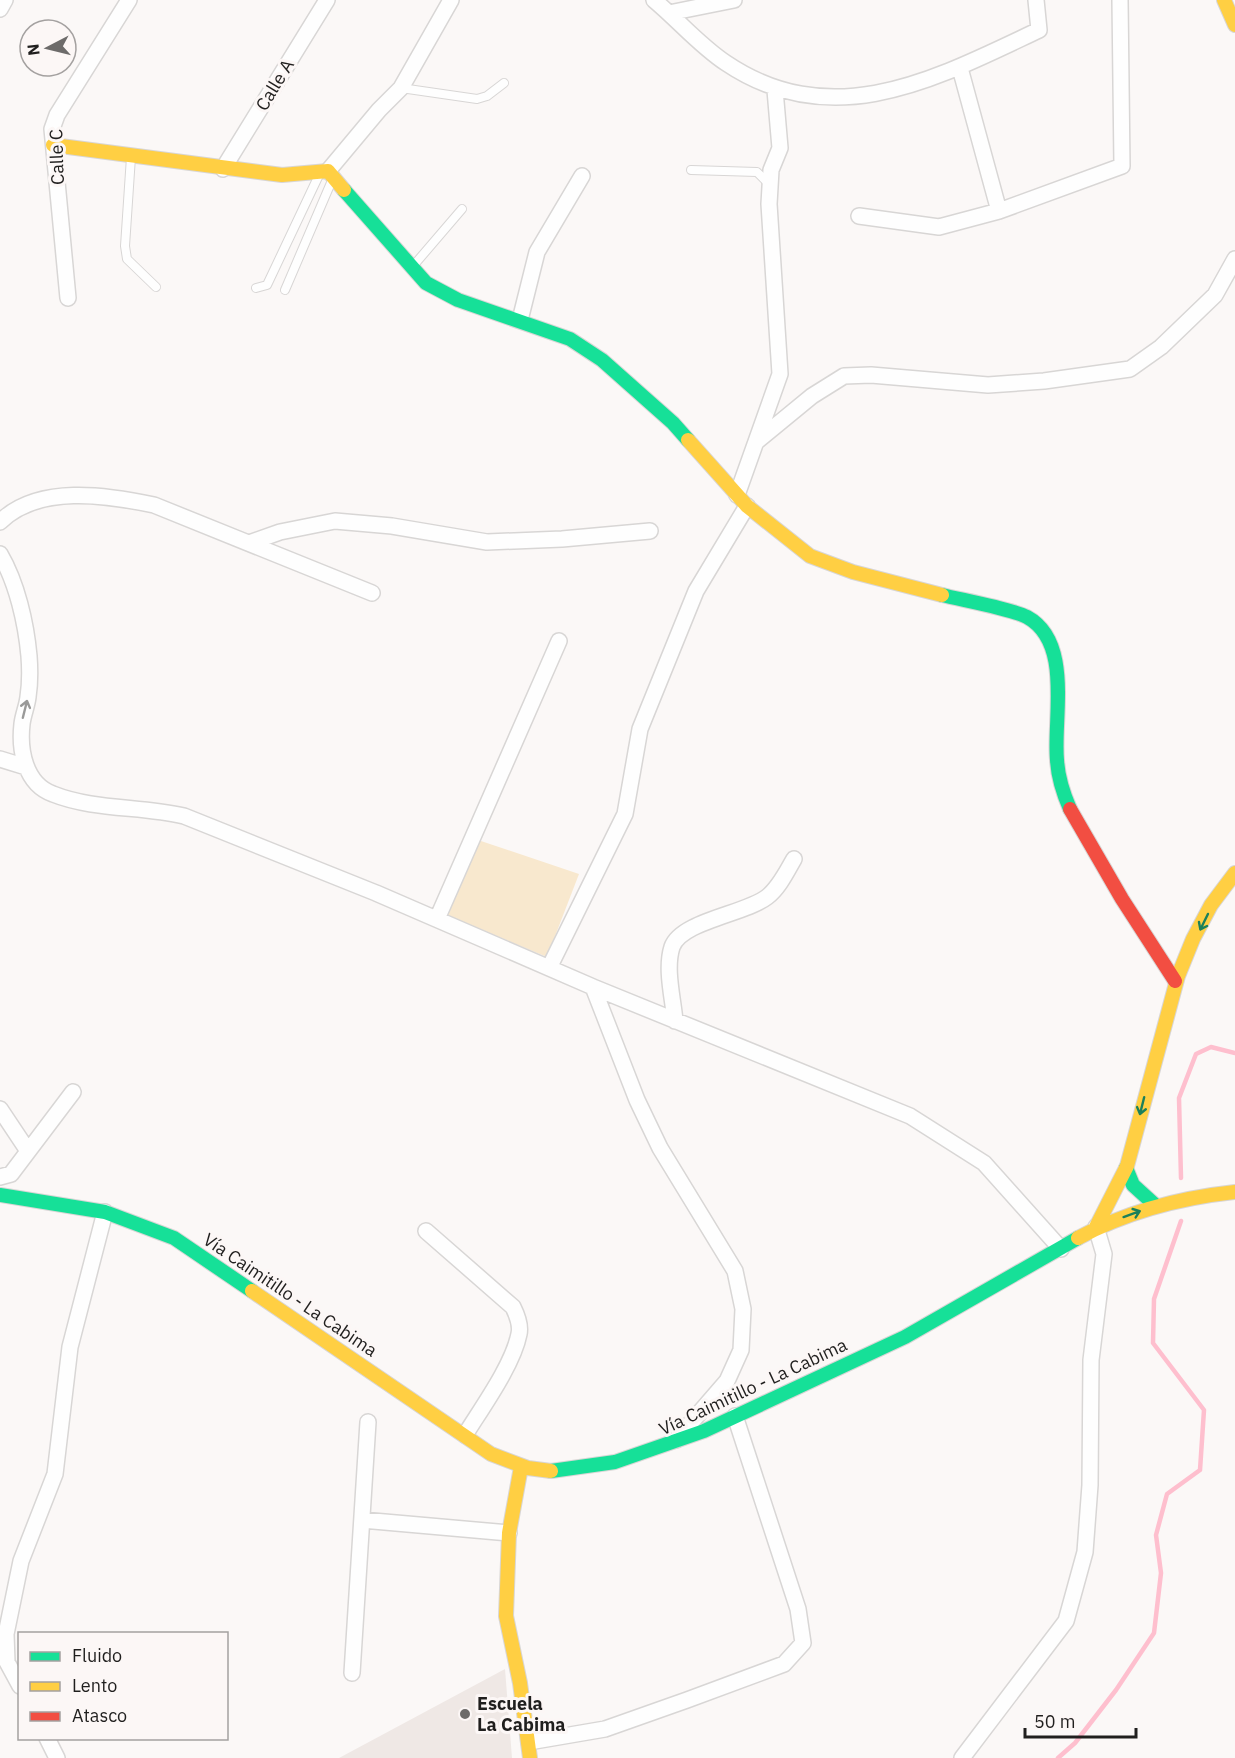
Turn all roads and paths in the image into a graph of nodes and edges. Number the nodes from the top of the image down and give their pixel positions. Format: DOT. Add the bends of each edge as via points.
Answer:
graph roads {
  1 [pos="5,0"];
  2 [pos="129,0"];
  3 [pos="327,0"];
  4 [pos="451,0"];
  5 [pos="654,0"];
  6 [pos="734,0"];
  7 [pos="1036,0"];
  8 [pos="1120,0"];
  9 [pos="1224,0"];
  10 [pos="0,9"];
  11 [pos="669,13"];
  12 [pos="1235,25"];
  13 [pos="960,68"];
  14 [pos="504,84"];
  15 [pos="401,88"];
  16 [pos="775,90"];
  17 [pos="53,145"];
  18 [pos="131,154"];
  19 [pos="224,169"];
  20 [pos="691,170"];
  21 [pos="328,173"];
  22 [pos="582,176"];
  23 [pos="770,186"];
  24 [pos="462,209"];
  25 [pos="999,212"];
  26 [pos="859,216"];
  27 [pos="1235,259"];
  28 [pos="411,268"];
  29 [pos="156,287"];
  30 [pos="256,288"];
  31 [pos="285,290"];
  32 [pos="68,298"];
  33 [pos="520,320"];
  34 [pos="756,442"];
  35 [pos="742,501"];
  36 [pos="0,522"];
  37 [pos="650,531"];
  38 [pos="249,543"];
  39 [pos="0,554"];
  40 [pos="372,593"];
  41 [pos="559,641"];
  42 [pos="0,759"];
  43 [pos="26,767"];
  44 [pos="794,860"];
  45 [pos="1235,873"];
  46 [pos="437,919"];
  47 [pos="549,968"];
  48 [pos="1174,981"];
  49 [pos="593,987"];
  50 [pos="675,1021"];
  51 [pos="74,1092"];
  52 [pos="0,1109"];
  53 [pos="28,1151"];
  54 [pos="1126,1168"];
  55 [pos="0,1177"];
  56 [pos="1235,1192"];
  57 [pos="0,1195"];
  58 [pos="1161,1203"];
  59 [pos="105,1212"];
  60 [pos="1096,1227"];
  61 [pos="426,1231"];
  62 [pos="1061,1249"];
  63 [pos="735,1416"];
  64 [pos="368,1422"];
  65 [pos="465,1435"];
  66 [pos="670,1447"];
  67 [pos="521,1467"];
  68 [pos="362,1520"];
  69 [pos="509,1533"];
  70 [pos="3,1663"];
  71 [pos="352,1673"];
  72 [pos="18,1683"];
  73 [pos="48,1740"];
  74 [pos="529,1742"];
  75 [pos="57,1758"];
  76 [pos="530,1758"];
  77 [pos="962,1758"];
  1 -- 10 [label="street"];
  2 -- 17 [label="street, Calle C" via="57,115 52,129"];
  3 -- 19 [label="street, Calle A"];
  4 -- 15 [label="street"];
  5 -- 11 [label="street"];
  6 -- 11 [label="street"];
  7 -- 13 [label="street" via="1039,30"];
  8 -- 25 [label="street" via="1122,166"];
  9 -- 12 [label="street"];
  11 -- 16 [label="street" via="725,62"];
  13 -- 16 [label="street" via="919,84 864,95 822,98"];
  13 -- 25 [label="street"];
  14 -- 15 [label="lane" via="477,99"];
  15 -- 21 [label="street"];
  16 -- 23 [label="street" via="780,148 771,170"];
  17 -- 18 [label="street"];
  17 -- 32 [label="street, Calle C"];
  18 -- 19 [label="street"];
  18 -- 29 [label="lane" via="127,259"];
  19 -- 21 [label="street" via="282,175"];
  20 -- 23 [label="lane" via="757,172"];
  21 -- 28 [label="street"];
  21 -- 30 [label="lane" via="267,285"];
  21 -- 31 [label="lane"];
  22 -- 33 [label="street" via="537,252"];
  23 -- 34 [label="street" via="780,374"];
  24 -- 28 [label="lane"];
  25 -- 26 [label="street" via="939,227"];
  27 -- 34 [label="street" via="1215,296 1161,347 1130,369 988,385 844,376 812,396"];
  28 -- 33 [label="street" via="426,283 458,300"];
  33 -- 35 [label="street" via="570,339 602,360 673,423"];
  34 -- 35 [label="street"];
  35 -- 47 [label="street" via="696,591 640,729 625,814"];
  35 -- 48 [label="street" via="810,555 853,572 1027,617 1041,626 1055,653 1059,778 1067,802 1143,936"];
  36 -- 38 [label="street" via="18,508 48,498 117,497 154,506"];
  37 -- 38 [label="street" via="487,542 334,521"];
  38 -- 40 [label="street"];
  43 -- 39 [label="street, one-way" via="22,724 28,696 29,656 22,615"];
  41 -- 46 [label="street"];
  42 -- 43 [label="street"];
  43 -- 46 [label="street" via="36,784 50,793 100,805 152,808 184,816"];
  44 -- 50 [label="street" via="768,896 679,935 672,946 669,964"];
  45 -- 48 [label="street, one-way" via="1218,893"];
  46 -- 47 [label="street"];
  47 -- 49 [label="street"];
  48 -- 54 [label="street, one-way"];
  49 -- 50 [label="street"];
  49 -- 66 [label="street" via="660,1148 735,1272 743,1309 741,1350 727,1381"];
  50 -- 62 [label="street" via="918,1121 984,1163"];
  51 -- 53 [label="street"];
  52 -- 53 [label="street"];
  53 -- 55 [label="street" via="11,1174"];
  54 -- 58 [label="street" via="1133,1185"];
  54 -- 60 [label="street"];
  56 -- 58 [label="street, Vía Caimitillo - La Cabima"];
  57 -- 59 [label="street, Vía Caimitillo - La Cabima"];
  60 -- 58 [label="street, Vía Caimitillo - La Cabima, one-way"];
  59 -- 65 [label="street, Vía Caimitillo - La Cabima" via="174,1238"];
  59 -- 70 [label="street" via="70,1347 56,1474 21,1561"];
  60 -- 62 [label="street, Vía Caimitillo - La Cabima"];
  60 -- 77 [label="street" via="1104,1254 1091,1360 1085,1552 1066,1621"];
  61 -- 65 [label="street" via="513,1307 518,1317 519,1334 496,1386"];
  62 -- 63 [label="street, Vía Caimitillo - La Cabima" via="911,1334"];
  63 -- 66 [label="street, Vía Caimitillo - La Cabima"];
  63 -- 74 [label="street" via="798,1609 803,1643 784,1664 687,1700 605,1729"];
  64 -- 68 [label="street"];
  65 -- 67 [label="street, Vía Caimitillo - La Cabima" via="491,1454"];
  66 -- 67 [label="street, Vía Caimitillo - La Cabima" via="594,1466 550,1472"];
  67 -- 69 [label="street"];
  68 -- 69 [label="street"];
  68 -- 71 [label="street"];
  69 -- 74 [label="street" via="506,1616"];
  70 -- 72 [label="street"];
  73 -- 75 [label="street"];
  74 -- 76 [label="street"];
}
